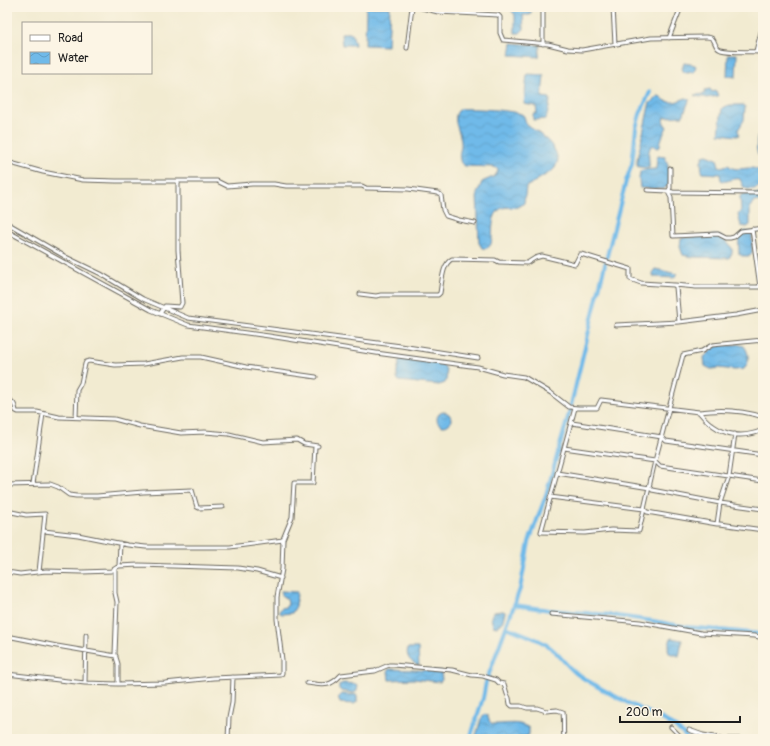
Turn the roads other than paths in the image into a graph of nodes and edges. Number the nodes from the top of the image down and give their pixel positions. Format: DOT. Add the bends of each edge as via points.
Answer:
graph roads {
  1 [pos="412,7"];
  2 [pos="418,7"];
  3 [pos="543,7"];
  4 [pos="613,7"];
  5 [pos="681,7"];
  6 [pos="763,25"];
  7 [pos="669,38"];
  8 [pos="543,44"];
  9 [pos="615,44"];
  10 [pos="407,48"];
  11 [pos="756,52"];
  12 [pos="763,52"];
  13 [pos="7,162"];
  14 [pos="670,168"];
  15 [pos="178,181"];
  16 [pos="647,190"];
  17 [pos="763,190"];
  18 [pos="668,191"];
  19 [pos="7,223"];
  20 [pos="475,223"];
  21 [pos="752,228"];
  22 [pos="763,228"];
  23 [pos="7,231"];
  24 [pos="674,285"];
  25 [pos="360,294"];
  26 [pos="163,308"];
  27 [pos="763,310"];
  28 [pos="160,314"];
  29 [pos="679,322"];
  30 [pos="616,324"];
  31 [pos="763,340"];
  32 [pos="478,358"];
  33 [pos="316,377"];
  34 [pos="7,400"];
  35 [pos="575,408"];
  36 [pos="670,408"];
  37 [pos="699,412"];
  38 [pos="43,414"];
  39 [pos="763,417"];
  40 [pos="76,418"];
  41 [pos="572,422"];
  42 [pos="763,430"];
  43 [pos="734,434"];
  44 [pos="662,437"];
  45 [pos="564,448"];
  46 [pos="732,451"];
  47 [pos="763,455"];
  48 [pos="655,461"];
  49 [pos="557,473"];
  50 [pos="729,476"];
  51 [pos="763,481"];
  52 [pos="33,484"];
  53 [pos="7,485"];
  54 [pos="650,488"];
  55 [pos="550,497"];
  56 [pos="720,503"];
  57 [pos="222,507"];
  58 [pos="644,509"];
  59 [pos="763,509"];
  60 [pos="7,511"];
  61 [pos="717,524"];
  62 [pos="763,530"];
  63 [pos="44,531"];
  64 [pos="283,540"];
  65 [pos="120,543"];
  66 [pos="119,566"];
  67 [pos="115,569"];
  68 [pos="7,572"];
  69 [pos="39,572"];
  70 [pos="281,578"];
  71 [pos="551,614"];
  72 [pos="86,635"];
  73 [pos="7,636"];
  74 [pos="763,638"];
  75 [pos="85,651"];
  76 [pos="116,656"];
  77 [pos="7,674"];
  78 [pos="232,677"];
  79 [pos="84,683"];
  80 [pos="307,683"];
  81 [pos="118,684"];
  82 [pos="671,727"];
  83 [pos="689,730"];
  84 [pos="763,736"];
  85 [pos="228,739"];
  86 [pos="564,739"];
  87 [pos="683,739"];
  88 [pos="727,739"];
  1 -- 10 [label="street"];
  2 -- 8 [label="street" via="438,12 498,15 503,40"];
  3 -- 8 [label="street"];
  4 -- 9 [label="street"];
  5 -- 7 [label="street"];
  6 -- 11 [label="street"];
  7 -- 9 [label="street"];
  7 -- 11 [label="street" via="711,37 722,50"];
  8 -- 9 [label="street" via="574,50"];
  11 -- 12 [label="street"];
  13 -- 15 [label="street" via="77,179"];
  14 -- 18 [label="street"];
  15 -- 20 [label="street" via="217,181 227,186 362,186 438,193 441,195 446,216"];
  15 -- 26 [label="street" via="178,250 182,303 180,307"];
  16 -- 18 [label="street"];
  17 -- 18 [label="street" via="758,193"];
  18 -- 21 [label="street" via="671,198 673,236 718,234 730,238 741,230"];
  19 -- 26 [label="street"];
  21 -- 22 [label="street"];
  21 -- 24 [label="street" via="760,287"];
  23 -- 28 [label="street"];
  24 -- 25 [label="street" via="637,282 630,279 628,268 580,254 574,264 542,256 527,263 500,262 492,259 452,259 447,263 438,295"];
  24 -- 29 [label="street"];
  26 -- 28 [label="street"];
  26 -- 32 [label="street" via="202,321"];
  27 -- 29 [label="street"];
  28 -- 35 [label="street" via="203,328 468,365 518,375 529,379"];
  29 -- 30 [label="street"];
  31 -- 36 [label="street" via="712,345 699,352 684,354"];
  33 -- 40 [label="street" via="246,367 201,356 183,356 144,364 115,365 89,361 85,364 77,390"];
  34 -- 38 [label="street" via="13,401 18,412"];
  35 -- 36 [label="street" via="597,408 601,400"];
  35 -- 41 [label="street"];
  36 -- 37 [label="street"];
  36 -- 44 [label="street"];
  37 -- 39 [label="street" via="725,410"];
  37 -- 43 [label="street" via="713,427"];
  38 -- 40 [label="street"];
  38 -- 52 [label="street"];
  40 -- 64 [label="street" via="114,419 181,433 229,434 263,442 297,440 316,446 314,483 294,483 292,517"];
  41 -- 44 [label="street"];
  41 -- 45 [label="street"];
  42 -- 43 [label="street" via="750,434"];
  43 -- 46 [label="street"];
  44 -- 46 [label="street" via="666,441"];
  44 -- 48 [label="street"];
  45 -- 48 [label="street"];
  45 -- 49 [label="street"];
  46 -- 47 [label="street"];
  46 -- 50 [label="street"];
  48 -- 50 [label="street" via="660,466"];
  48 -- 54 [label="street"];
  49 -- 54 [label="street"];
  49 -- 55 [label="street"];
  50 -- 51 [label="street"];
  50 -- 56 [label="street"];
  52 -- 53 [label="street"];
  52 -- 57 [label="street" via="55,485 69,495 76,496 192,490 197,507"];
  54 -- 56 [label="street"];
  54 -- 58 [label="street"];
  55 -- 58 [label="street"];
  55 -- 58 [label="street" via="541,532 640,531"];
  56 -- 59 [label="street"];
  56 -- 61 [label="street"];
  58 -- 61 [label="street" via="647,512"];
  60 -- 63 [label="street" via="26,515 45,514"];
  61 -- 62 [label="street"];
  63 -- 65 [label="street"];
  63 -- 69 [label="street"];
  64 -- 65 [label="street" via="220,547 146,547"];
  64 -- 70 [label="street"];
  65 -- 66 [label="street"];
  66 -- 67 [label="street"];
  66 -- 70 [label="street" via="238,568"];
  67 -- 69 [label="street"];
  67 -- 76 [label="street"];
  68 -- 69 [label="street"];
  70 -- 78 [label="street" via="277,612 282,673 279,676"];
  71 -- 74 [label="street" via="640,622 701,634"];
  72 -- 75 [label="street"];
  73 -- 75 [label="street"];
  75 -- 76 [label="street"];
  75 -- 79 [label="street"];
  76 -- 81 [label="street"];
  77 -- 79 [label="street"];
  78 -- 81 [label="street"];
  78 -- 85 [label="street"];
  79 -- 81 [label="street"];
  80 -- 86 [label="street" via="327,685 341,675 375,671 389,665 444,669 483,676 504,684 512,706 561,711"];
  82 -- 87 [label="street"];
  83 -- 88 [label="street"];
  84 -- 88 [label="street"];
}
